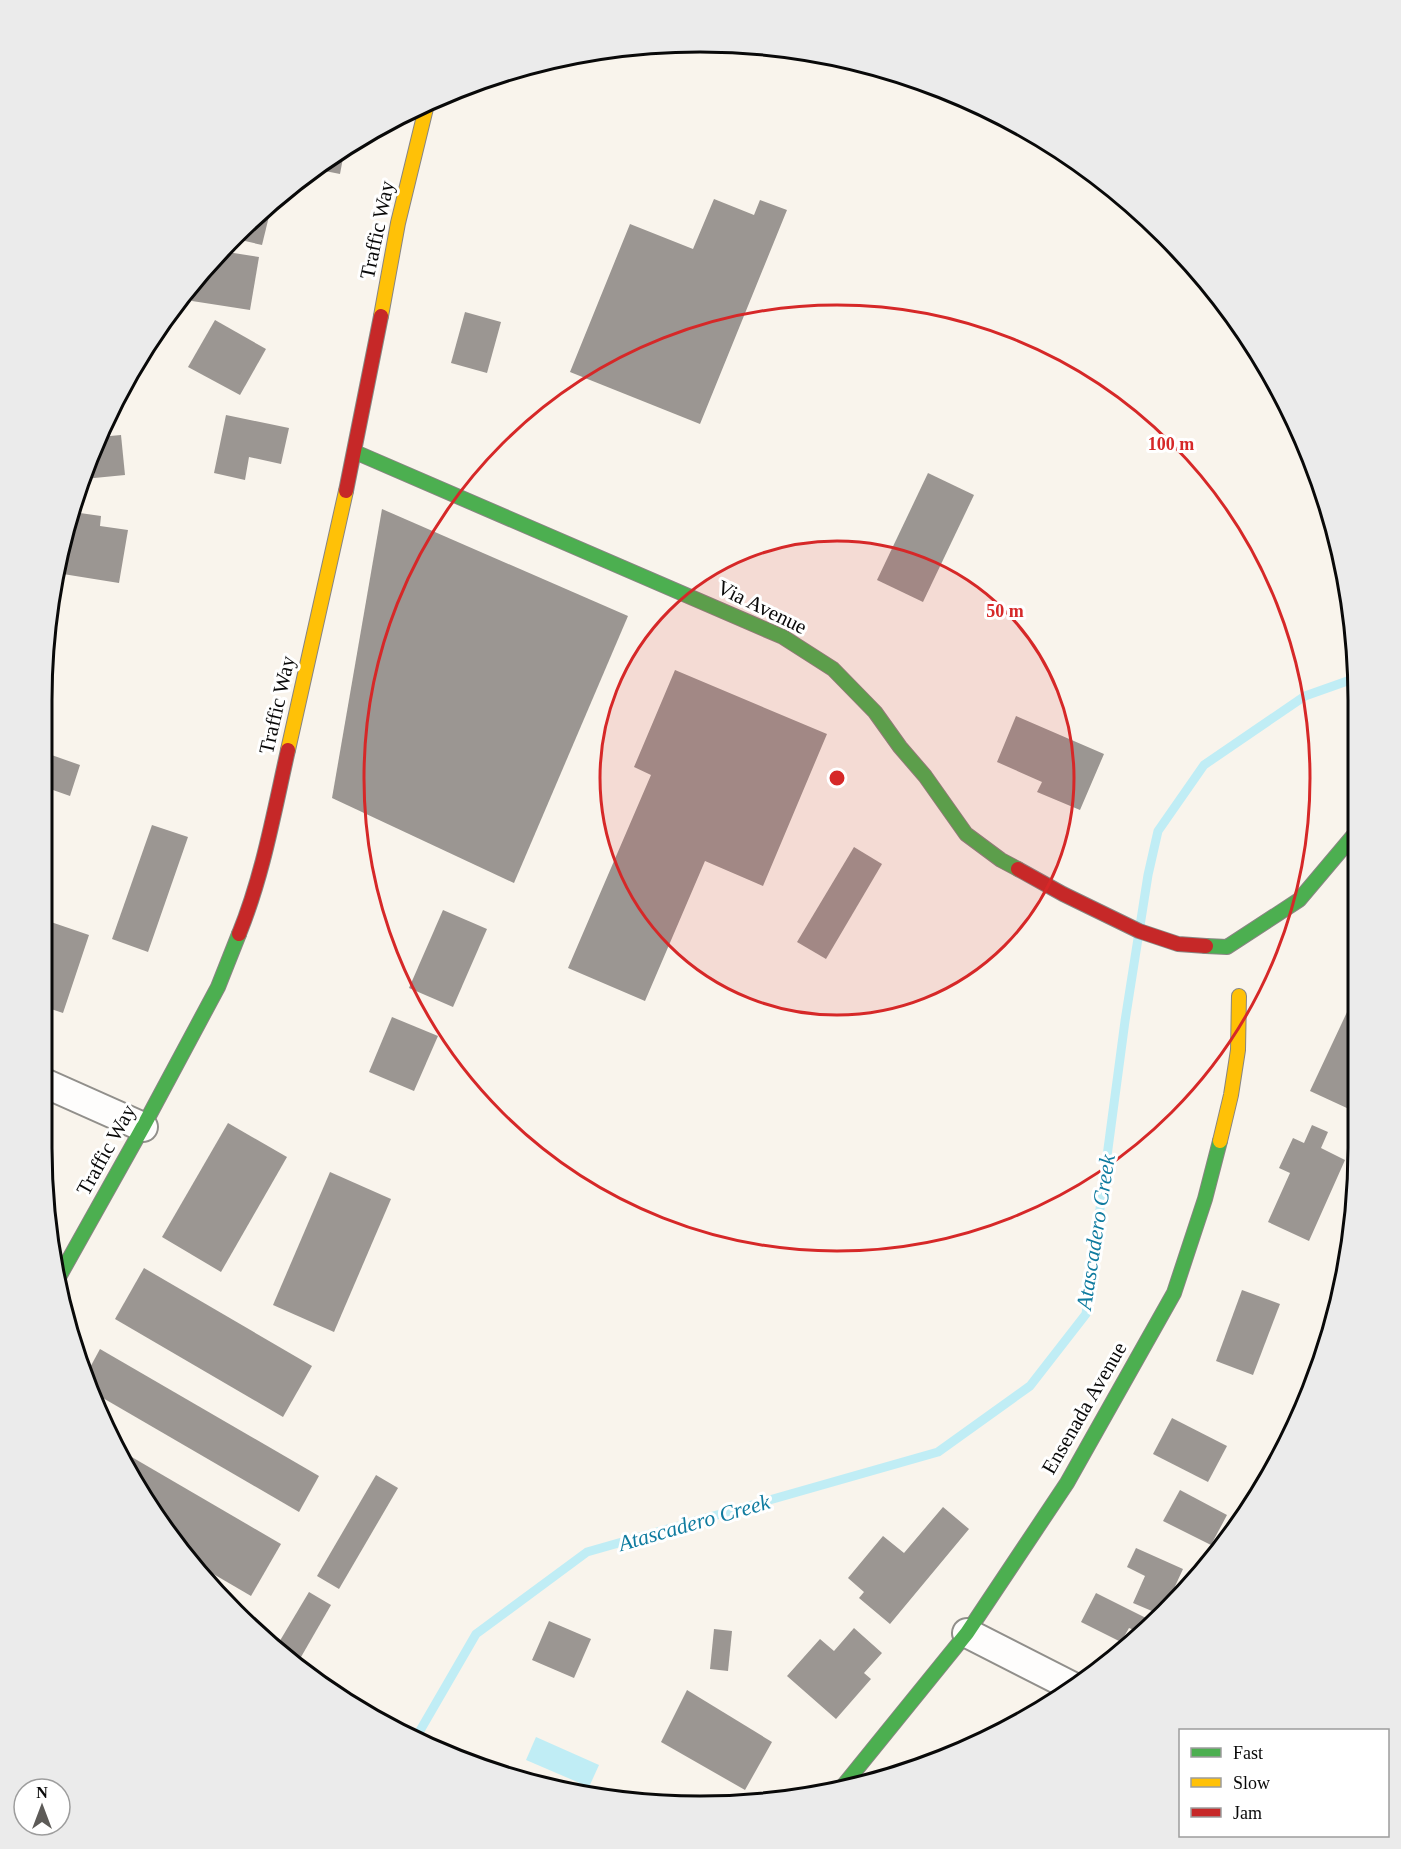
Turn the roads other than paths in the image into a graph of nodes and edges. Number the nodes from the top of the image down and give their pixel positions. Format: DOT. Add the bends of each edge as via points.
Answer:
graph roads {
  1 [pos="424,114"];
  2 [pos="355,452"];
  3 [pos="1348,842"];
  4 [pos="1239,996"];
  5 [pos="52,1086"];
  6 [pos="143,1127"];
  7 [pos="64,1268"];
  8 [pos="967,1633"];
  9 [pos="1066,1683"];
  10 [pos="849,1779"];
  1 -- 2 [label="street, Traffic Way" via="398,223"];
  2 -- 3 [label="street, Via Avenue" via="783,637 833,669 875,712 966,834 1001,860 1139,931 1178,944 1227,947 1299,900"];
  2 -- 6 [label="street, Traffic Way" via="250,907 218,987"];
  4 -- 8 [label="street, Ensenada Avenue" via="1239,1050 1231,1095 1205,1199 1174,1293 1067,1483"];
  5 -- 6 [label="street"];
  6 -- 7 [label="street, Traffic Way"];
  8 -- 9 [label="street"];
  8 -- 10 [label="street, Ensenada Avenue"];
}
